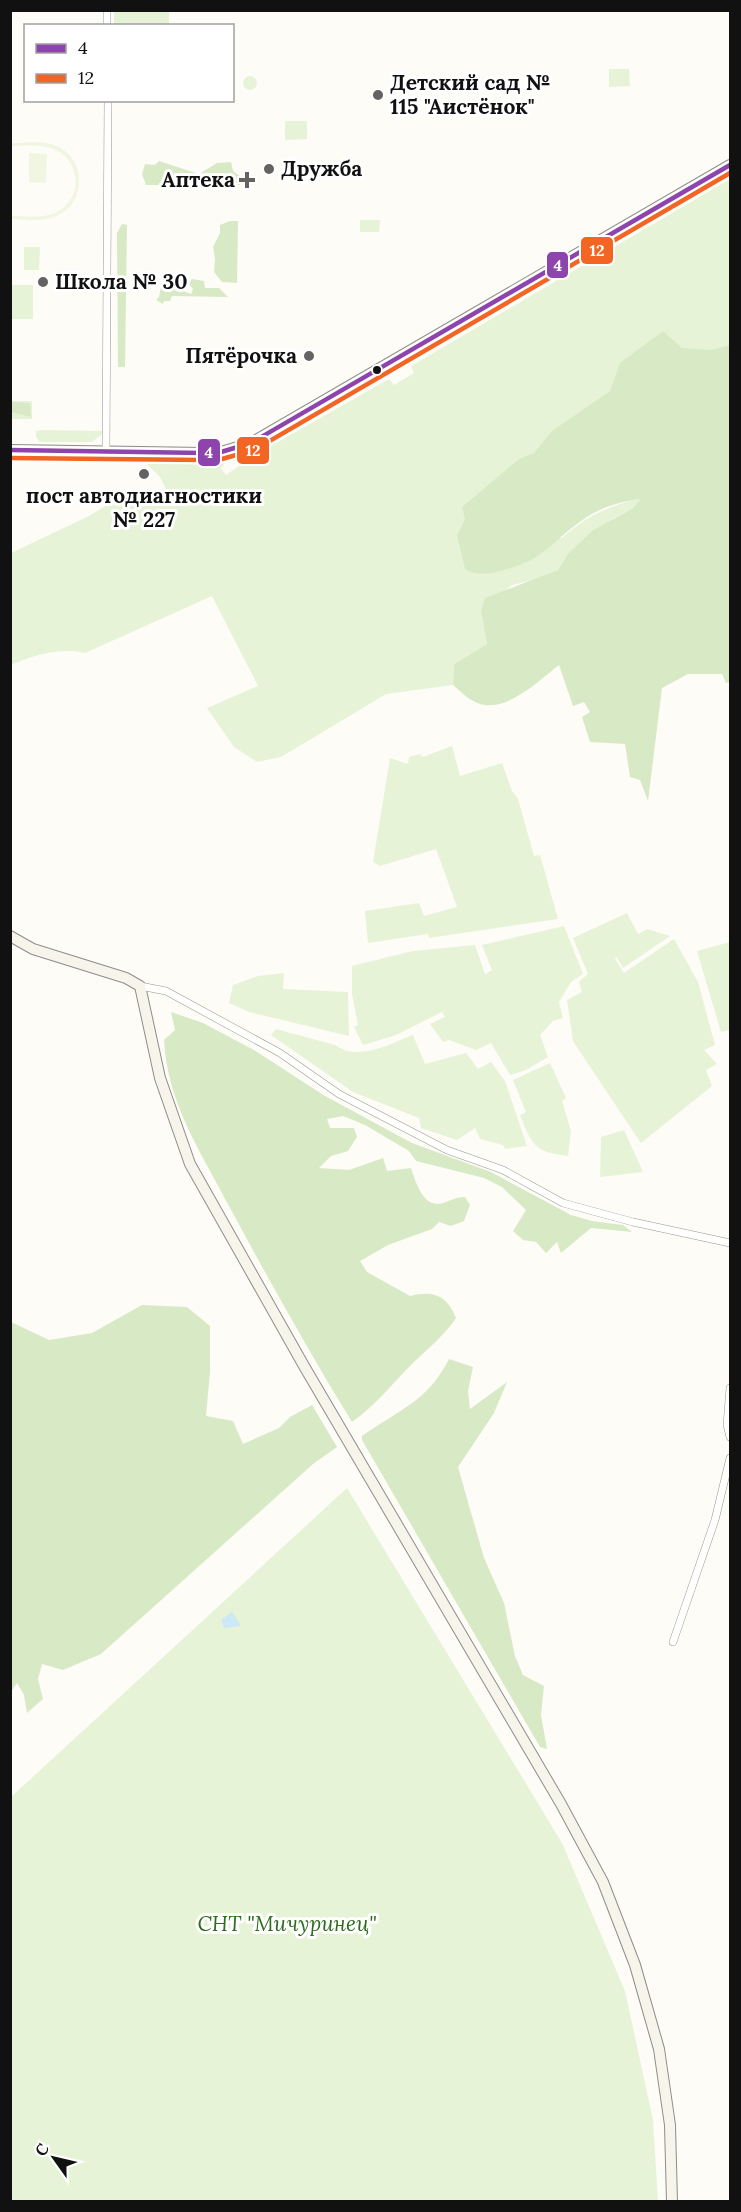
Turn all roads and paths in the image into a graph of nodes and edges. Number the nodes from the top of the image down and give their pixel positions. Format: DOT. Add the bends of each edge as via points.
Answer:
graph roads {
  1 [pos="108,102"];
  2 [pos="730,165"];
  3 [pos="10,450"];
  4 [pos="106,451"];
  5 [pos="10,936"];
  6 [pos="140,986"];
  7 [pos="730,1243"];
  8 [pos="730,1388"];
  9 [pos="730,1437"];
  10 [pos="730,1458"];
  11 [pos="673,1642"];
  12 [pos="672,2202"];
  1 -- 4 [label="street"];
  2 -- 4 [label="street" via="283,427 238,448 204,453"];
  3 -- 4 [label="street"];
  5 -- 6 [label="street" via="33,949"];
  6 -- 7 [label="street" via="166,991 280,1053 339,1094 447,1150 502,1170 562,1203"];
  6 -- 12 [label="street" via="160,1078 190,1164 561,1804 608,1892 635,1965 658,2049 670,2125"];
  8 -- 9 [label="street"];
  10 -- 11 [label="street" via="715,1520"];
}
